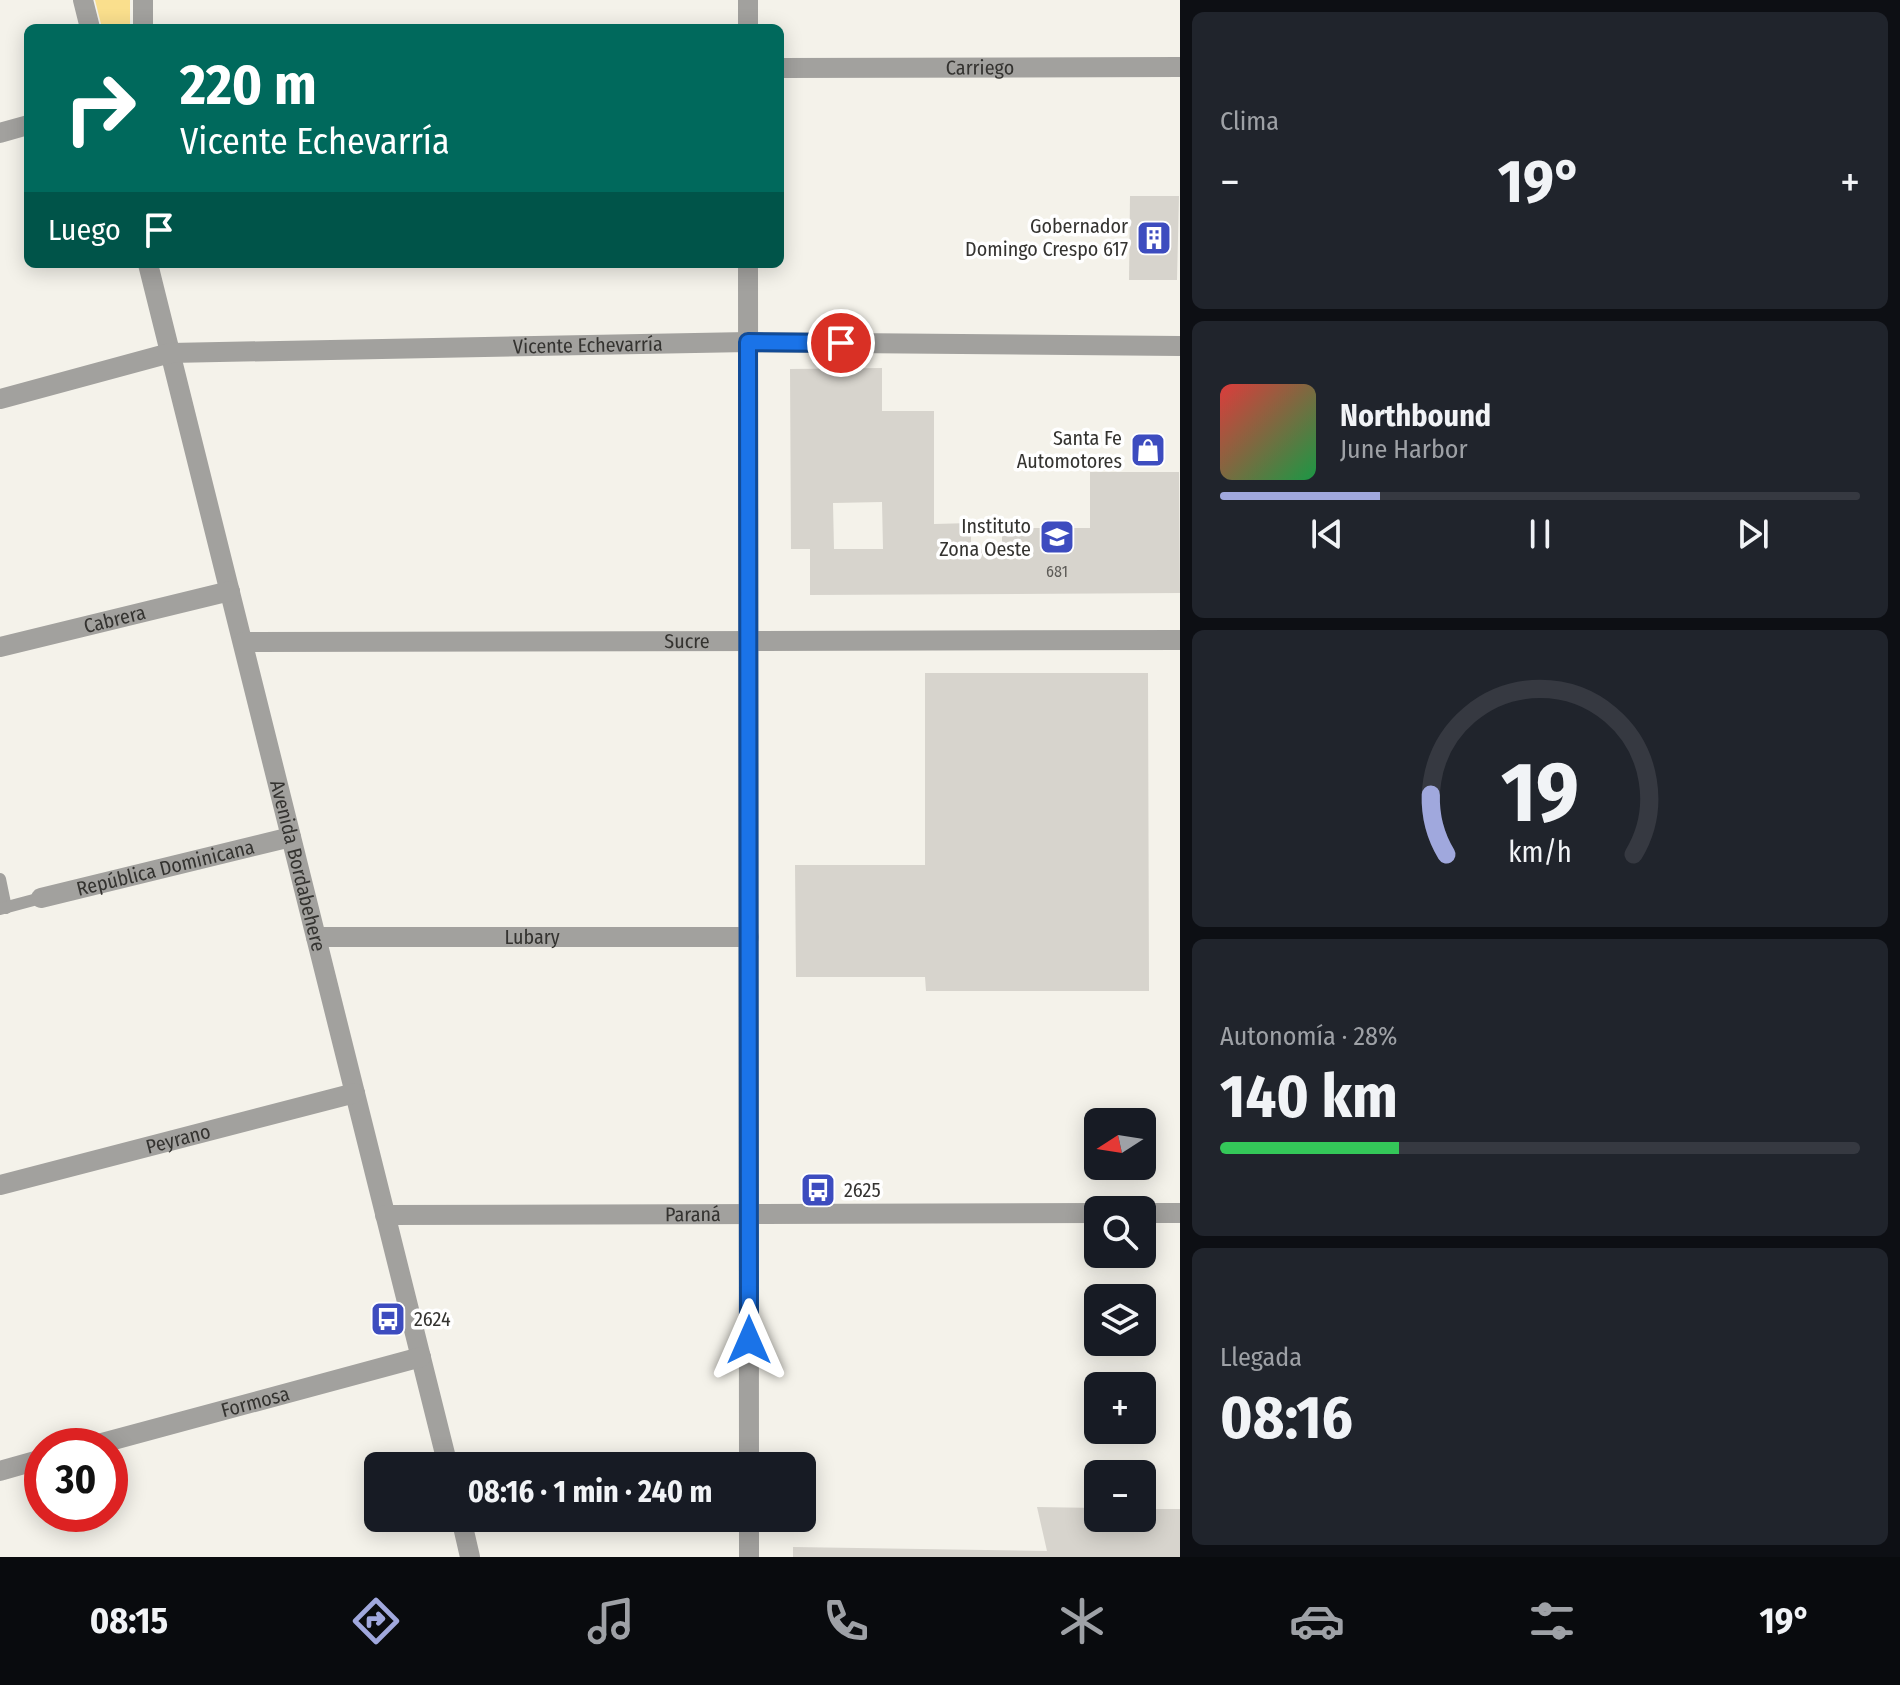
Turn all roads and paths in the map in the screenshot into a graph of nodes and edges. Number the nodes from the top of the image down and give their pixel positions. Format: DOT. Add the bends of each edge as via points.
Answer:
graph roads {
  1 [pos="83,0"];
  2 [pos="143,0"];
  3 [pos="748,0"];
  4 [pos="89,24"];
  5 [pos="143,24"];
  6 [pos="748,24"];
  7 [pos="1180,67"];
  8 [pos="784,68"];
  9 [pos="24,126"];
  10 [pos="0,133"];
  11 [pos="149,268"];
  12 [pos="748,268"];
  13 [pos="748,342"];
  14 [pos="1180,346"];
  15 [pos="170,353"];
  16 [pos="0,399"];
  17 [pos="230,591"];
  18 [pos="1180,640"];
  19 [pos="749,641"];
  20 [pos="243,642"];
  21 [pos="0,647"];
  22 [pos="291,837"];
  23 [pos="0,879"];
  24 [pos="41,898"];
  25 [pos="3,908"];
  26 [pos="316,937"];
  27 [pos="749,937"];
  28 [pos="355,1093"];
  29 [pos="0,1185"];
  30 [pos="749,1213"];
  31 [pos="1084,1213"];
  32 [pos="1156,1213"];
  33 [pos="1180,1213"];
  34 [pos="385,1215"];
  35 [pos="421,1357"];
  36 [pos="128,1436"];
  37 [pos="445,1452"];
  38 [pos="749,1452"];
  39 [pos="24,1464"];
  40 [pos="0,1471"];
  41 [pos="464,1532"];
  42 [pos="749,1532"];
  43 [pos="470,1557"];
  44 [pos="749,1557"];
  1 -- 4 [label="street"];
  2 -- 5 [label="street"];
  3 -- 6 [label="street"];
  7 -- 8 [label="street, Carriego"];
  9 -- 10 [label="street"];
  11 -- 15 [label="street, Avenida Bordabehere"];
  12 -- 13 [label="street"];
  13 -- 14 [label="street, Vicente Echevarría"];
  13 -- 15 [label="street, Vicente Echevarría"];
  13 -- 19 [label="street"];
  15 -- 16 [label="street, Vicente Echevarría"];
  15 -- 17 [label="street, Avenida Bordabehere"];
  17 -- 20 [label="street, Avenida Bordabehere"];
  17 -- 21 [label="street, Cabrera"];
  18 -- 19 [label="street, Sucre"];
  19 -- 20 [label="street, Sucre"];
  19 -- 27 [label="street"];
  20 -- 22 [label="street, Avenida Bordabehere"];
  22 -- 24 [label="street, República Dominicana"];
  22 -- 26 [label="street, Avenida Bordabehere"];
  23 -- 25 [label="lane"];
  24 -- 25 [label="lane"];
  26 -- 27 [label="street, Lubary"];
  26 -- 28 [label="street, Avenida Bordabehere"];
  27 -- 30 [label="street"];
  28 -- 29 [label="street, Peyrano"];
  28 -- 34 [label="street, Avenida Bordabehere"];
  30 -- 31 [label="street, Paraná"];
  30 -- 34 [label="street, Paraná"];
  30 -- 38 [label="street"];
  32 -- 33 [label="street"];
  34 -- 35 [label="street, Avenida Bordabehere"];
  35 -- 36 [label="street, Formosa"];
  35 -- 37 [label="street, Avenida Bordabehere"];
  39 -- 40 [label="street"];
  41 -- 43 [label="street"];
  42 -- 44 [label="street"];
}
